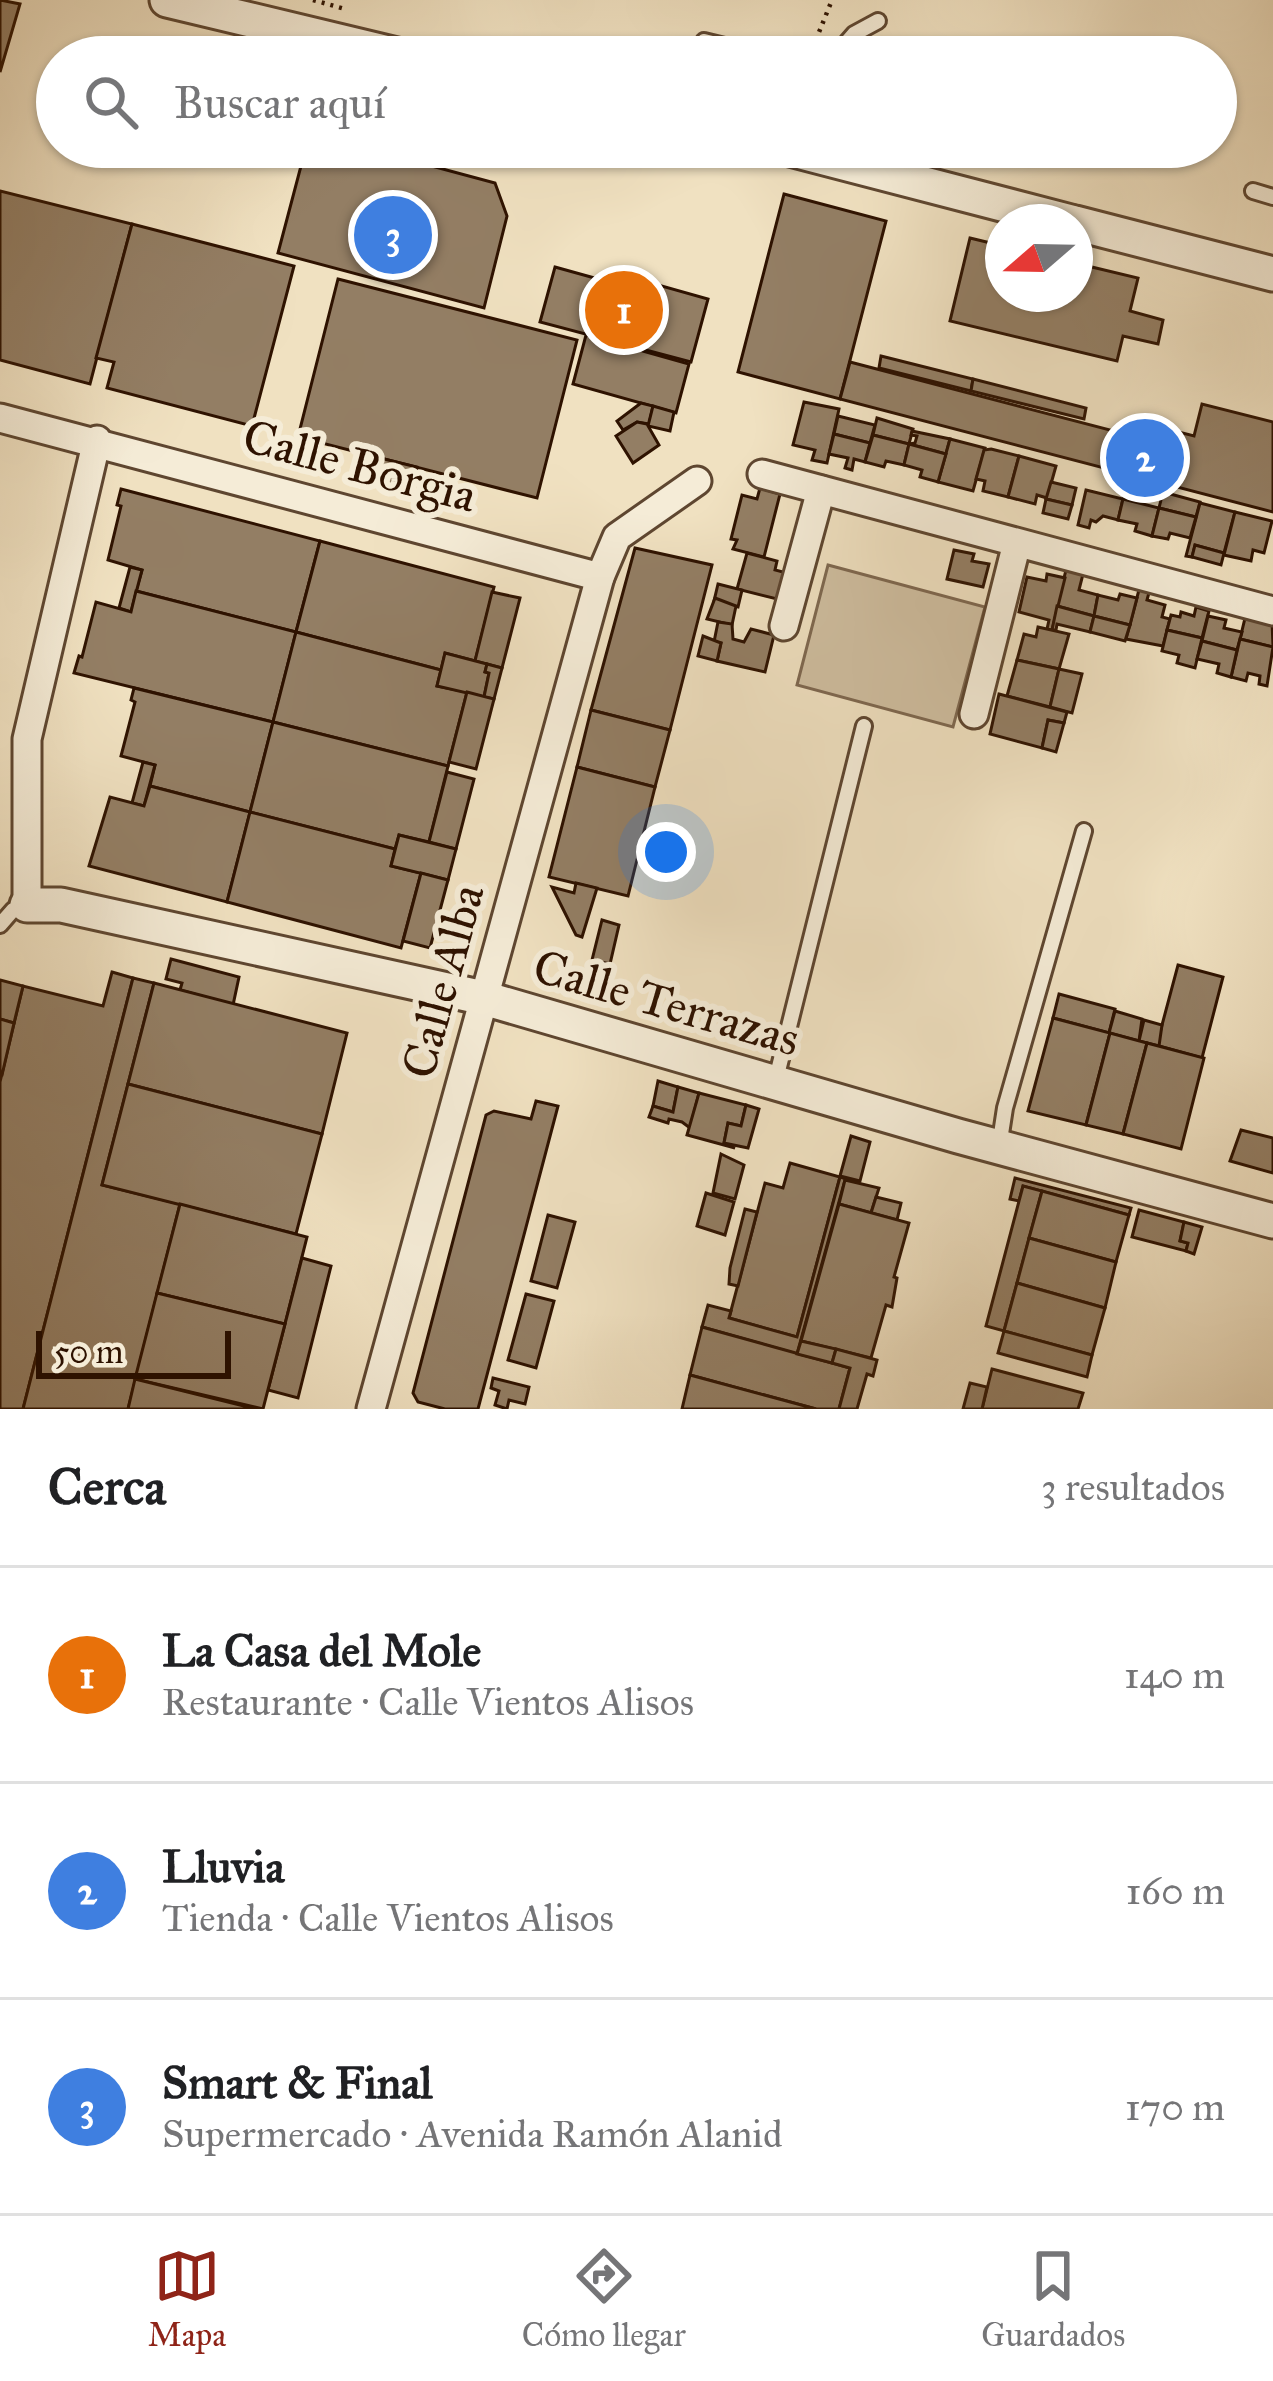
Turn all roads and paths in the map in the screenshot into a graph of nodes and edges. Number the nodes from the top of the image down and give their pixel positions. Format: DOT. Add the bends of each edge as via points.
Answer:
graph roads {
  1 [pos="167,0"];
  2 [pos="314,0"];
  3 [pos="832,0"];
  4 [pos="345,9"];
  5 [pos="878,21"];
  6 [pos="317,36"];
  7 [pos="817,36"];
  8 [pos="852,36"];
  9 [pos="872,168"];
  10 [pos="1252,191"];
  11 [pos="1273,196"];
  12 [pos="1006,204"];
  13 [pos="1093,227"];
  14 [pos="1273,274"];
  15 [pos="0,418"];
  16 [pos="97,440"];
  17 [pos="762,474"];
  18 [pos="697,481"];
  19 [pos="821,490"];
  20 [pos="1017,543"];
  21 [pos="600,577"];
  22 [pos="1273,611"];
  23 [pos="784,626"];
  24 [pos="974,714"];
  25 [pos="864,726"];
  26 [pos="1084,831"];
  27 [pos="13,915"];
  28 [pos="484,998"];
  29 [pos="775,1083"];
  30 [pos="999,1147"];
  31 [pos="1273,1221"];
  32 [pos="371,1409"];
  1 -- 6 [label="street"];
  2 -- 4 [label="path"];
  3 -- 7 [label="path"];
  5 -- 8 [label="lane"];
  9 -- 12 [label="street"];
  10 -- 11 [label="lane"];
  13 -- 14 [label="street"];
  15 -- 16 [label="street, Calle Borgia"];
  16 -- 21 [label="street, Calle Borgia"];
  16 -- 27 [label="street" via="27,739 28,819"];
  17 -- 19 [label="street"];
  18 -- 21 [label="street, Calle Alba" via="617,537"];
  19 -- 20 [label="street"];
  19 -- 23 [label="street"];
  20 -- 22 [label="street"];
  20 -- 24 [label="street"];
  21 -- 28 [label="street, Calle Alba"];
  25 -- 29 [label="lane"];
  26 -- 30 [label="lane"];
  27 -- 28 [label="street, Calle Terrazas" via="61,905"];
  28 -- 29 [label="street, Calle Terrazas"];
  28 -- 32 [label="street, Calle Alba"];
  29 -- 30 [label="street, Calle Terrazas"];
  30 -- 31 [label="street, Calle Terrazas"];
}
